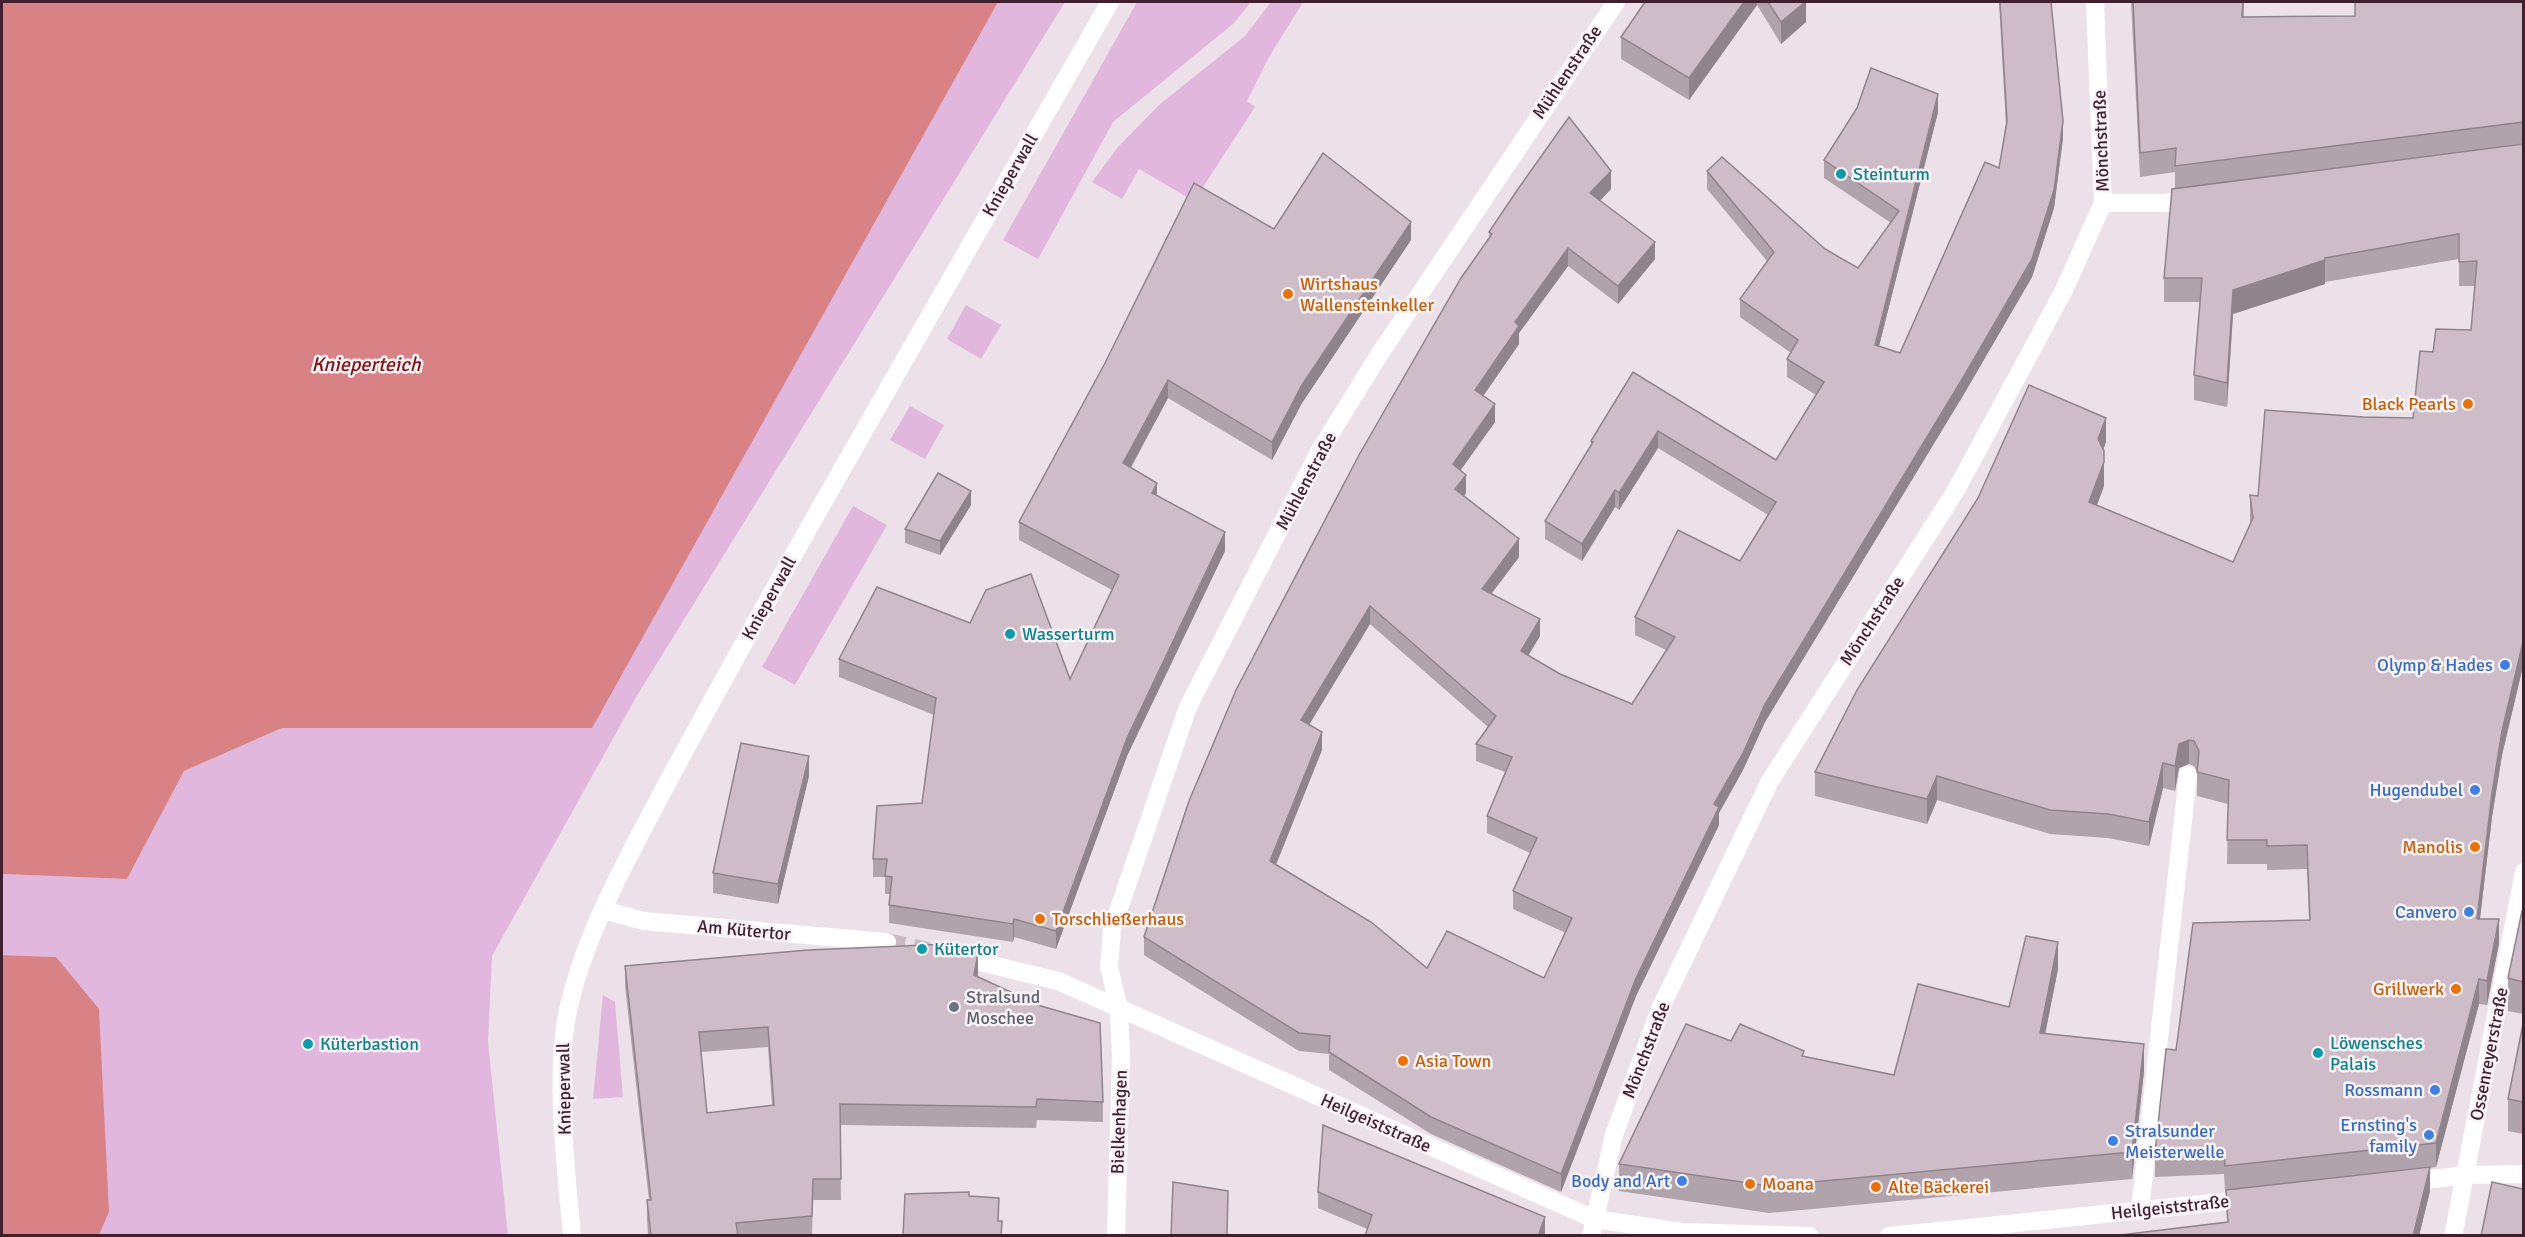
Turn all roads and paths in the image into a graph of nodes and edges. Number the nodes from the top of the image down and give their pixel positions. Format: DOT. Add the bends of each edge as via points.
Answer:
graph roads {
  1 [pos="1110,2"];
  2 [pos="1616,2"];
  3 [pos="2095,2"];
  4 [pos="2209,196"];
  5 [pos="2103,203"];
  6 [pos="2188,775"];
  7 [pos="2523,872"];
  8 [pos="603,910"];
  9 [pos="886,942"];
  10 [pos="956,956"];
  11 [pos="1119,1010"];
  12 [pos="2523,1174"];
  13 [pos="2466,1175"];
  14 [pos="2384,1185"];
  15 [pos="2268,1197"];
  16 [pos="2140,1209"];
  17 [pos="1592,1228"];
  18 [pos="572,1236"];
  19 [pos="1116,1236"];
  20 [pos="1809,1236"];
  21 [pos="1888,1236"];
  22 [pos="2453,1236"];
  1 -- 8 [label="street, Knieperwall" via="693,734"];
  2 -- 11 [label="street, Mühlenstraße" via="1325,442 1188,707 1112,929 1109,967"];
  3 -- 5 [label="street, Mönchstraße"];
  4 -- 5 [label="street" via="2164,203"];
  5 -- 17 [label="street, Mönchstraße" via="2064,290 1955,492 1770,781 1660,1010 1614,1135"];
  6 -- 16 [label="street"];
  7 -- 13 [label="street, Ossenreyerstraße"];
  8 -- 9 [label="street, Am Kütertor" via="644,921"];
  8 -- 18 [label="street, Knieperwall" via="579,970 562,1042"];
  10 -- 11 [label="street, Heilgeiststraße" via="1058,981"];
  11 -- 17 [label="street, Heilgeiststraße"];
  11 -- 19 [label="street, Bielkenhagen"];
  12 -- 13 [label="street"];
  13 -- 14 [label="street"];
  13 -- 22 [label="street, Ossenreyerstraße"];
  15 -- 16 [label="street, Heilgeiststraße"];
  16 -- 21 [label="street, Heilgeiststraße"];
  17 -- 20 [label="street, Heilgeiststraße"];
}
